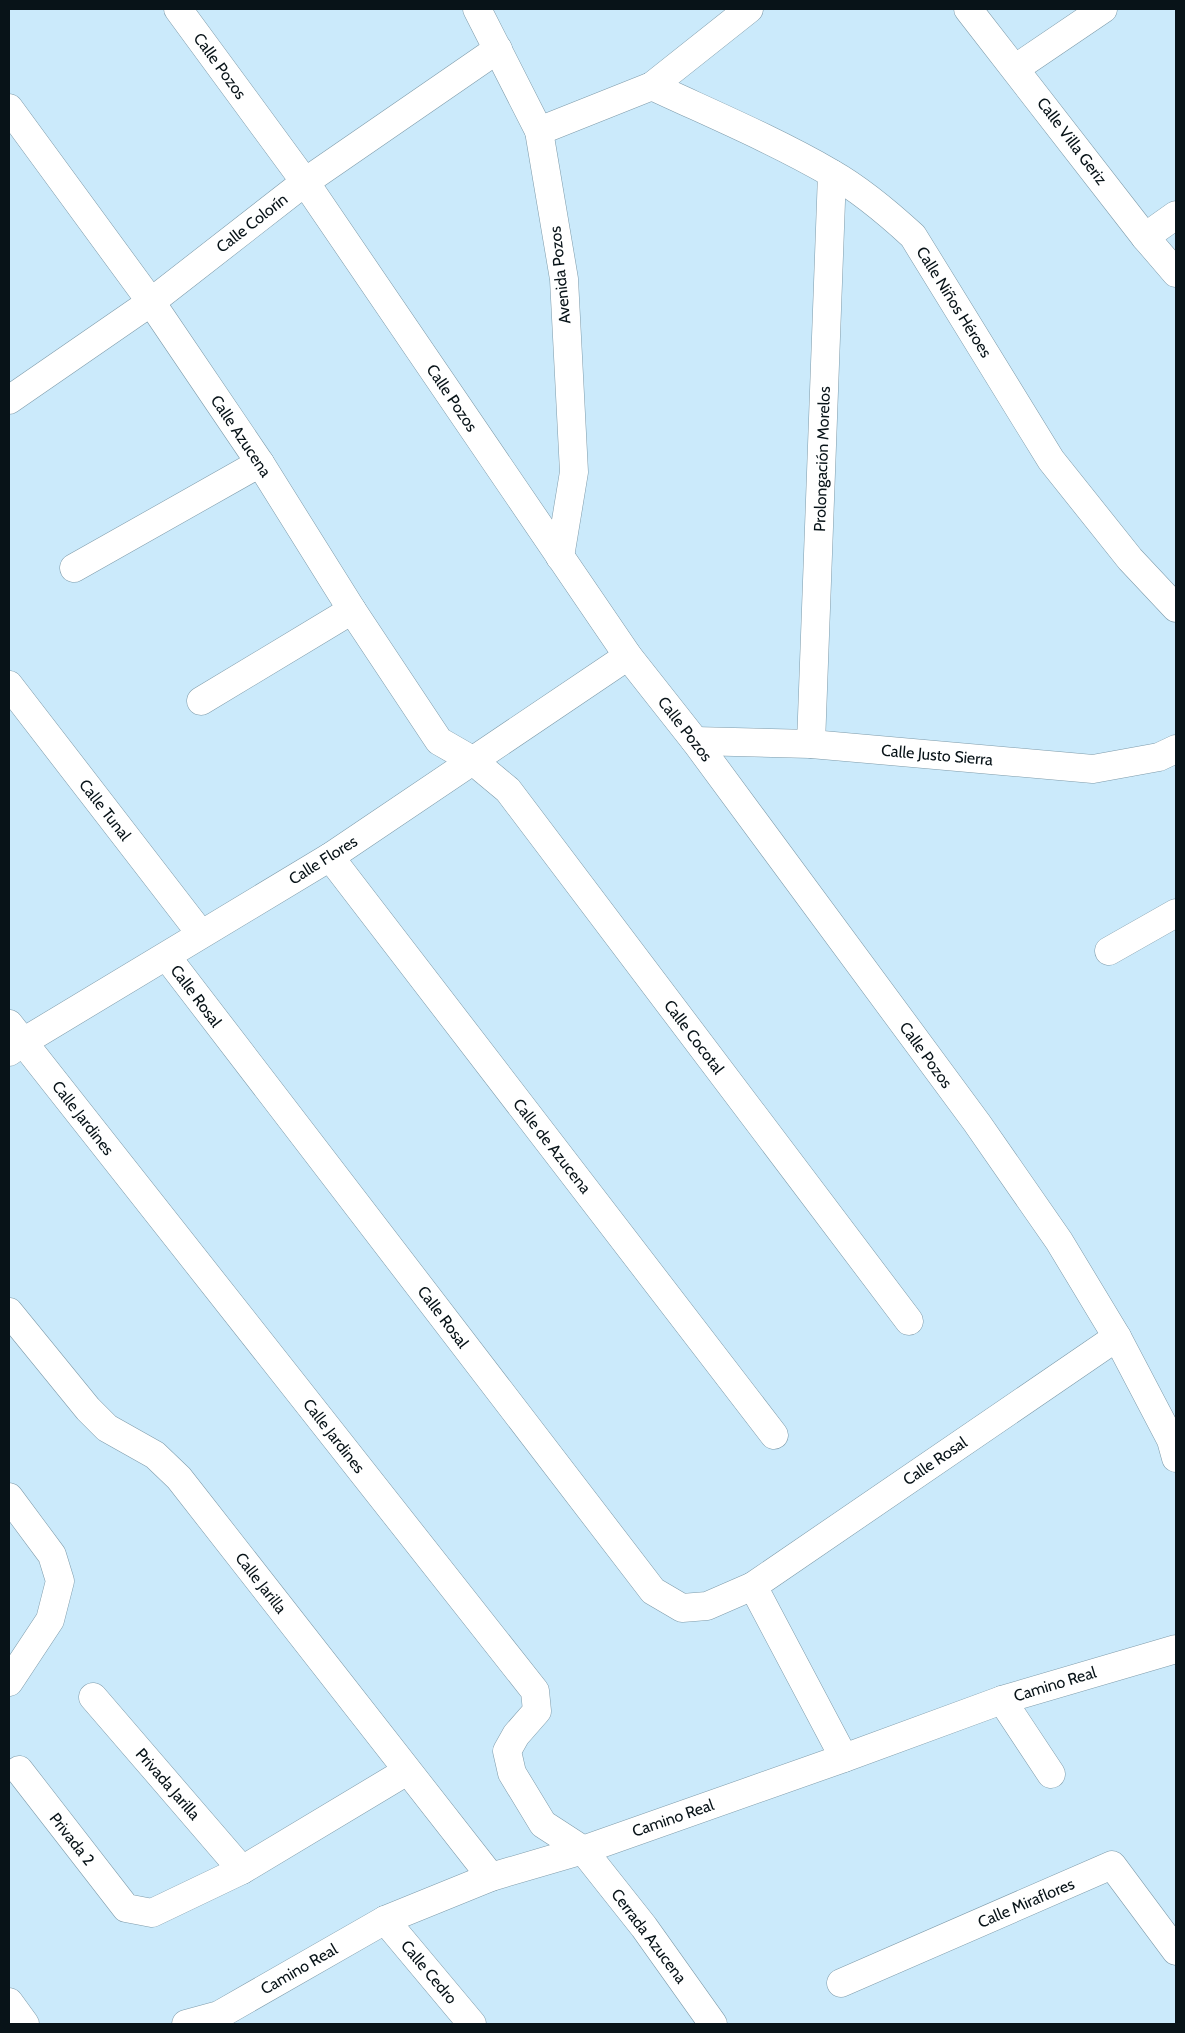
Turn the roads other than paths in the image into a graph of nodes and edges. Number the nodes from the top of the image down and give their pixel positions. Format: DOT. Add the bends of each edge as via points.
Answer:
graph roads {
  1 [pos="178,9"];
  2 [pos="477,9"];
  3 [pos="749,9"];
  4 [pos="968,9"];
  5 [pos="1103,9"];
  6 [pos="498,50"];
  7 [pos="1016,68"];
  8 [pos="652,86"];
  9 [pos="9,108"];
  10 [pos="539,131"];
  11 [pos="832,174"];
  12 [pos="305,182"];
  13 [pos="1176,215"];
  14 [pos="1145,237"];
  15 [pos="1176,274"];
  16 [pos="151,302"];
  17 [pos="12,392"];
  18 [pos="260,463"];
  19 [pos="560,557"];
  20 [pos="74,568"];
  21 [pos="1176,608"];
  22 [pos="352,610"];
  23 [pos="628,656"];
  24 [pos="9,685"];
  25 [pos="201,701"];
  26 [pos="696,741"];
  27 [pos="811,744"];
  28 [pos="1176,749"];
  29 [pos="472,760"];
  30 [pos="330,857"];
  31 [pos="1176,913"];
  32 [pos="202,934"];
  33 [pos="1109,951"];
  34 [pos="167,957"];
  35 [pos="13,1039"];
  36 [pos="9,1312"];
  37 [pos="909,1321"];
  38 [pos="1117,1336"];
  39 [pos="774,1435"];
  40 [pos="1176,1458"];
  41 [pos="9,1498"];
  42 [pos="753,1586"];
  43 [pos="1176,1649"];
  44 [pos="9,1682"];
  45 [pos="93,1697"];
  46 [pos="1002,1700"];
  47 [pos="844,1758"];
  48 [pos="19,1770"];
  49 [pos="407,1771"];
  50 [pos="1051,1774"];
  51 [pos="583,1850"];
  52 [pos="242,1870"];
  53 [pos="491,1877"];
  54 [pos="385,1920"];
  55 [pos="1176,1951"];
  56 [pos="841,1983"];
  57 [pos="9,2002"];
  58 [pos="220,2020"];
  59 [pos="25,2024"];
  60 [pos="186,2024"];
  61 [pos="472,2024"];
  62 [pos="713,2024"];
  1 -- 12 [label="street, Calle Pozos"];
  2 -- 6 [label="street, Avenida Pozos"];
  3 -- 8 [label="street"];
  4 -- 7 [label="street, Calle Villa Geriz"];
  5 -- 7 [label="street"];
  6 -- 10 [label="street, Avenida Pozos"];
  6 -- 12 [label="street, Calle Colorín"];
  7 -- 14 [label="street, Calle Villa Geriz"];
  8 -- 10 [label="street"];
  8 -- 11 [label="street, Calle Niños Héroes"];
  9 -- 16 [label="street, Calle Azucena"];
  10 -- 19 [label="street, Avenida Pozos" via="564,279 574,472"];
  11 -- 21 [label="street, Calle Niños Héroes" via="882,208 913,236 1051,460 1130,559"];
  11 -- 27 [label="street, Prolongación Morelos"];
  12 -- 16 [label="street, Calle Colorín"];
  12 -- 19 [label="street, Calle Pozos"];
  13 -- 14 [label="street"];
  14 -- 15 [label="street, Calle Villa Geriz"];
  16 -- 17 [label="street, Calle Colorín"];
  16 -- 18 [label="street, Calle Azucena"];
  18 -- 20 [label="street"];
  18 -- 22 [label="street, Calle Azucena"];
  19 -- 23 [label="street, Calle Pozos"];
  22 -- 25 [label="street"];
  22 -- 29 [label="street, Calle Azucena" via="439,741"];
  23 -- 26 [label="street, Calle Pozos"];
  23 -- 29 [label="street, Calle Flores"];
  24 -- 32 [label="street, Calle Tunal"];
  26 -- 27 [label="street, Calle Justo Sierra"];
  26 -- 38 [label="street, Calle Pozos" via="982,1131 1059,1241"];
  27 -- 28 [label="street, Calle Justo Sierra" via="1093,769 1159,757"];
  29 -- 30 [label="street, Calle Flores"];
  29 -- 37 [label="street, Calle Cocotal" via="508,790"];
  30 -- 32 [label="street, Calle Flores"];
  30 -- 39 [label="street, Calle de Azucena"];
  31 -- 33 [label="street"];
  32 -- 34 [label="street, Calle Flores"];
  34 -- 35 [label="street, Calle Flores"];
  34 -- 42 [label="street, Calle Rosal" via="653,1591 682,1608 708,1606"];
  35 -- 51 [label="street, Calle Jardines" via="535,1691 537,1711 516,1734 507,1751 512,1773 544,1824"];
  36 -- 49 [label="street, Calle Jarilla" via="94,1416 107,1428 155,1456 179,1478"];
  38 -- 40 [label="street, Calle Pozos" via="1171,1440"];
  38 -- 42 [label="street, Calle Rosal"];
  41 -- 44 [label="street" via="52,1555 60,1581 50,1620"];
  42 -- 47 [label="street"];
  43 -- 46 [label="street, Camino Real"];
  45 -- 52 [label="street, Privada Jarilla"];
  46 -- 47 [label="street, Camino Real"];
  46 -- 50 [label="street"];
  47 -- 51 [label="street, Camino Real"];
  48 -- 52 [label="street, Privada 2" via="126,1908 152,1913"];
  49 -- 52 [label="street"];
  49 -- 53 [label="street, Calle Jarilla"];
  51 -- 53 [label="street, Camino Real"];
  51 -- 62 [label="street, Cerrada Azucena" via="644,1926"];
  53 -- 54 [label="street, Camino Real"];
  54 -- 58 [label="street, Camino Real"];
  54 -- 61 [label="street, Calle Cedro"];
  55 -- 56 [label="street, Calle Miraflores" via="1112,1865"];
  57 -- 59 [label="street"];
  58 -- 60 [label="street, Camino Real"];
}
